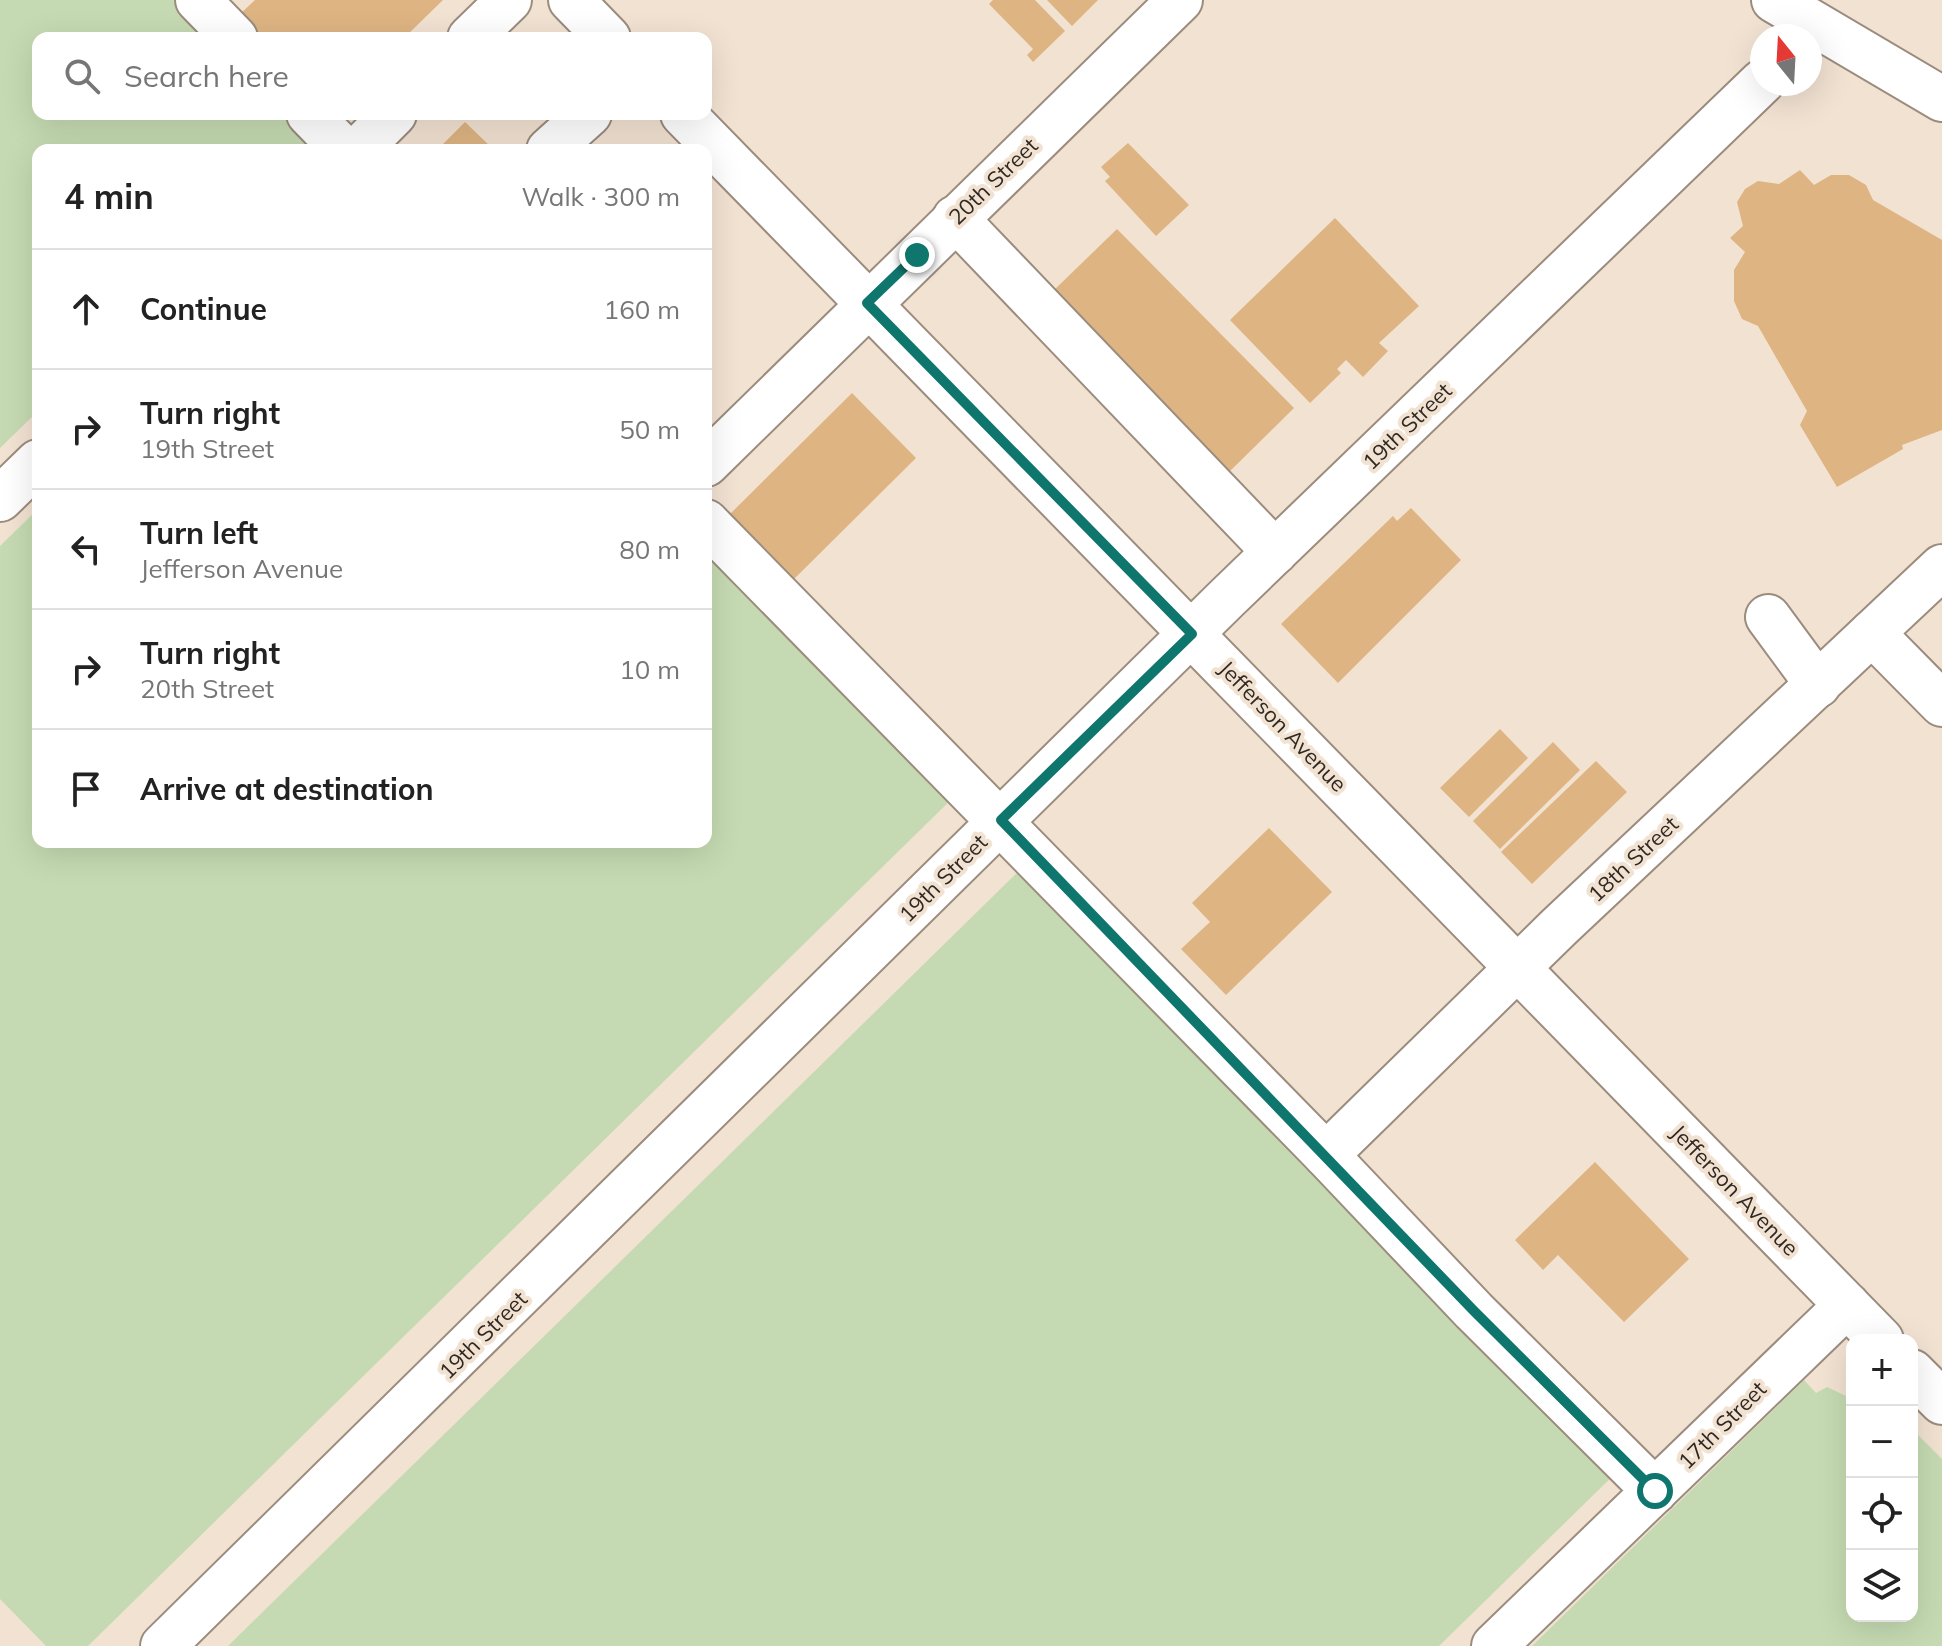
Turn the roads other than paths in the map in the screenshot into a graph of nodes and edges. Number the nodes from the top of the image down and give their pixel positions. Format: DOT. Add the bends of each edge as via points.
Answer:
graph roads {
  1 [pos="198,0"];
  2 [pos="509,0"];
  3 [pos="571,0"];
  4 [pos="1180,0"];
  5 [pos="1774,0"];
  6 [pos="1825,21"];
  7 [pos="229,32"];
  8 [pos="476,32"];
  9 [pos="602,32"];
  10 [pos="1750,94"];
  11 [pos="1942,99"];
  12 [pos="315,120"];
  13 [pos="388,120"];
  14 [pos="582,120"];
  15 [pos="689,120"];
  16 [pos="338,144"];
  17 [pos="364,144"];
  18 [pos="556,144"];
  19 [pos="955,218"];
  20 [pos="867,303"];
  21 [pos="712,458"];
  22 [pos="32,468"];
  23 [pos="0,499"];
  24 [pos="712,528"];
  25 [pos="1275,552"];
  26 [pos="1942,567"];
  27 [pos="1768,617"];
  28 [pos="1872,633"];
  29 [pos="1192,634"];
  30 [pos="1818,685"];
  31 [pos="1942,704"];
  32 [pos="1001,820"];
  33 [pos="1518,968"];
  34 [pos="1326,1155"];
  35 [pos="1847,1305"];
  36 [pos="1875,1334"];
  37 [pos="1918,1378"];
  38 [pos="1942,1402"];
  39 [pos="1655,1491"];
  40 [pos="163,1646"];
  41 [pos="1494,1646"];
  1 -- 7 [label="street"];
  2 -- 8 [label="street"];
  3 -- 9 [label="street"];
  4 -- 19 [label="street, 20th Street"];
  5 -- 6 [label="street"];
  6 -- 11 [label="street"];
  10 -- 25 [label="street, 19th Street"];
  12 -- 16 [label="street"];
  13 -- 17 [label="street"];
  14 -- 18 [label="street"];
  15 -- 20 [label="street, Jefferson Avenue"];
  19 -- 20 [label="street, 20th Street"];
  19 -- 25 [label="street"];
  20 -- 21 [label="street, 20th Street"];
  20 -- 29 [label="street, Jefferson Avenue"];
  22 -- 23 [label="street"];
  24 -- 32 [label="street"];
  25 -- 29 [label="street, 19th Street"];
  26 -- 28 [label="street, 18th Street"];
  27 -- 30 [label="street"];
  28 -- 30 [label="street, 18th Street"];
  28 -- 31 [label="street"];
  29 -- 32 [label="street, 19th Street"];
  29 -- 33 [label="street, Jefferson Avenue"];
  30 -- 33 [label="street, 18th Street"];
  32 -- 34 [label="street"];
  32 -- 40 [label="street, 19th Street"];
  33 -- 34 [label="street, 18th Street"];
  33 -- 35 [label="street, Jefferson Avenue"];
  34 -- 39 [label="street"];
  35 -- 36 [label="street, Jefferson Avenue"];
  35 -- 39 [label="street, 17th Street"];
  37 -- 38 [label="street"];
  39 -- 41 [label="street, 17th Street"];
}
